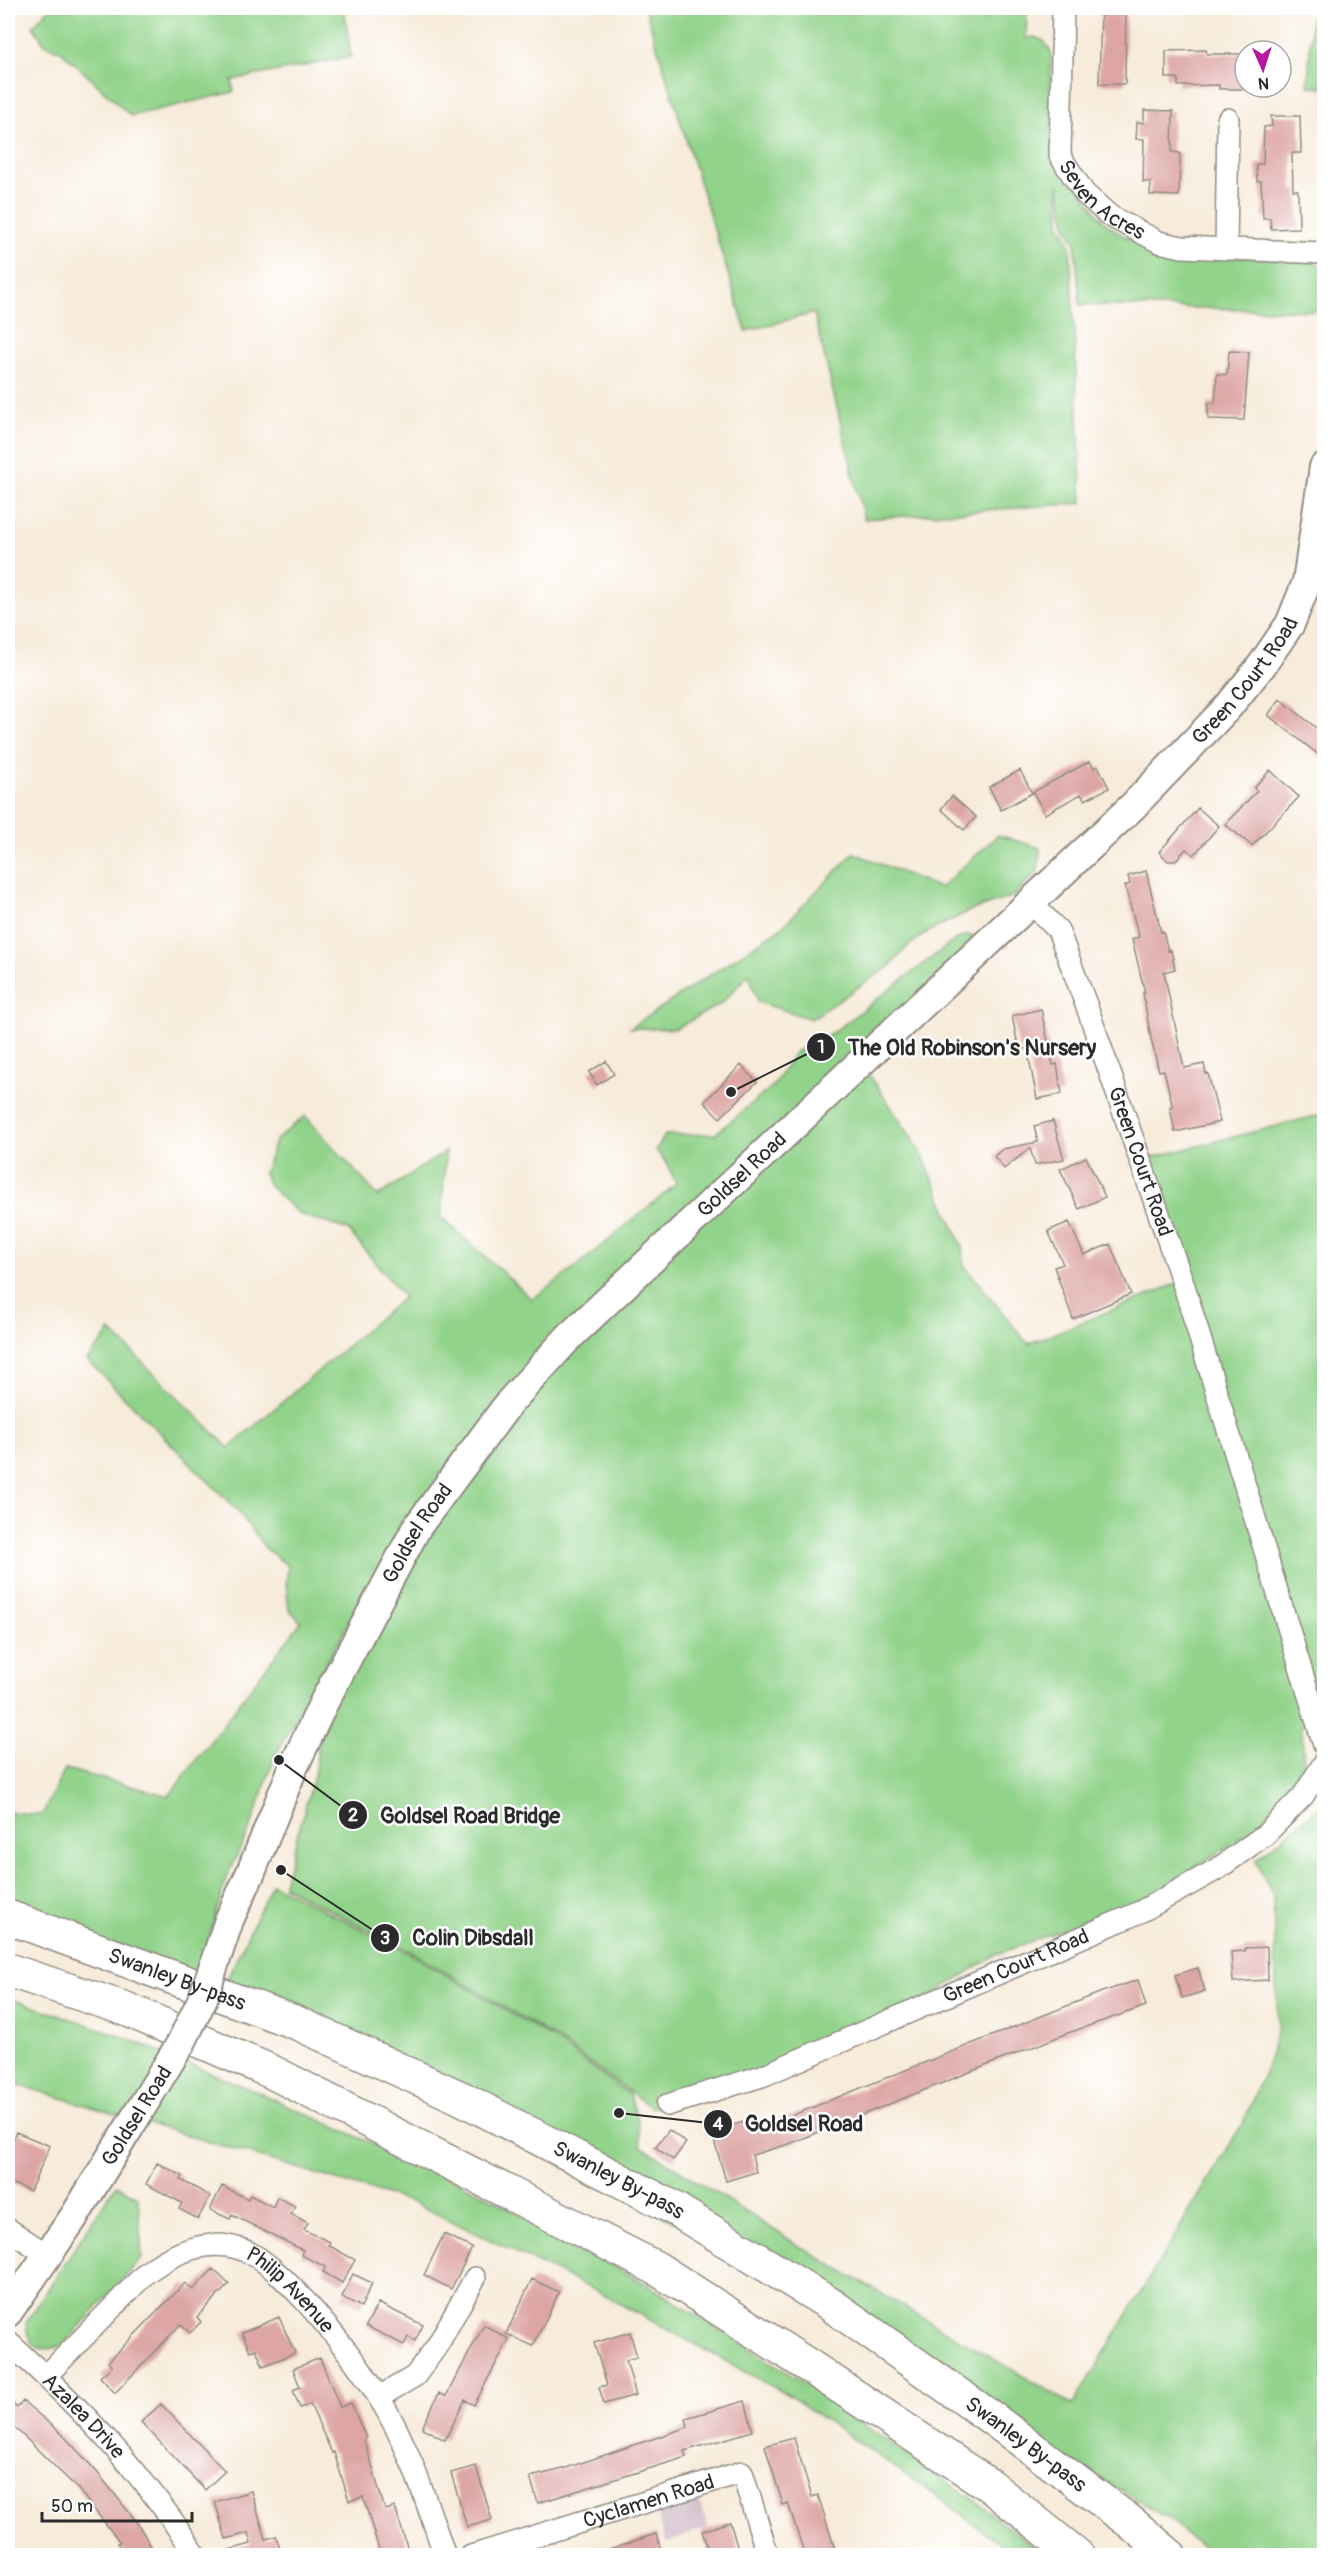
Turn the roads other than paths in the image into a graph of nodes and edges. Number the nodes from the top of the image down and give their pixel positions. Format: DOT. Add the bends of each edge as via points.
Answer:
graph roads {
  1 [pos="1063,8"];
  2 [pos="1228,119"];
  3 [pos="1226,248"];
  4 [pos="1324,253"];
  5 [pos="1324,467"];
  6 [pos="1031,903"];
  7 [pos="1324,1745"];
  8 [pos="1324,1763"];
  9 [pos="8,1917"];
  10 [pos="8,1970"];
  11 [pos="667,2105"];
  12 [pos="8,2229"];
  13 [pos="49,2256"];
  14 [pos="475,2278"];
  15 [pos="8,2312"];
  16 [pos="8,2342"];
  17 [pos="46,2376"];
  18 [pos="379,2397"];
  19 [pos="196,2556"];
  20 [pos="445,2556"];
  21 [pos="471,2556"];
  22 [pos="768,2556"];
  23 [pos="1078,2556"];
  24 [pos="1170,2556"];
  1 -- 3 [label="street, Seven Acres" via="1060,156 1085,194 1110,216 1159,242"];
  2 -- 3 [label="street"];
  3 -- 4 [label="street, Seven Acres"];
  5 -- 6 [label="main road, Green Court Road" via="1307,582 1290,624 1262,665 1195,743"];
  6 -- 7 [label="street, Green Court Road" via="1058,930 1087,1007 1185,1289"];
  6 -- 13 [label="main road, Goldsel Road, bridge" via="568,1338 509,1403 417,1527 293,1768 182,2043"];
  8 -- 11 [label="street, Green Court Road" via="1303,1796 1266,1834 1219,1868 1140,1912 762,2076"];
  9 -- 24 [label="highway, Swanley By-pass" via="297,2023 461,2098 670,2206 830,2304 1002,2426"];
  10 -- 23 [label="highway" via="126,2009 272,2072 656,2268 989,2485"];
  12 -- 13 [label="street"];
  13 -- 15 [label="main road, Goldsel Road"];
  14 -- 18 [label="street" via="437,2346 415,2376"];
  16 -- 17 [label="street, Azalea Drive"];
  17 -- 18 [label="street, Philip Avenue" via="164,2259 184,2249 228,2246 245,2250 293,2287 336,2336"];
  17 -- 19 [label="street, Azalea Drive" via="136,2471"];
  18 -- 20 [label="street, Philip Avenue" via="415,2470"];
  21 -- 22 [label="street, Cyclamen Road" via="742,2472"];
}
